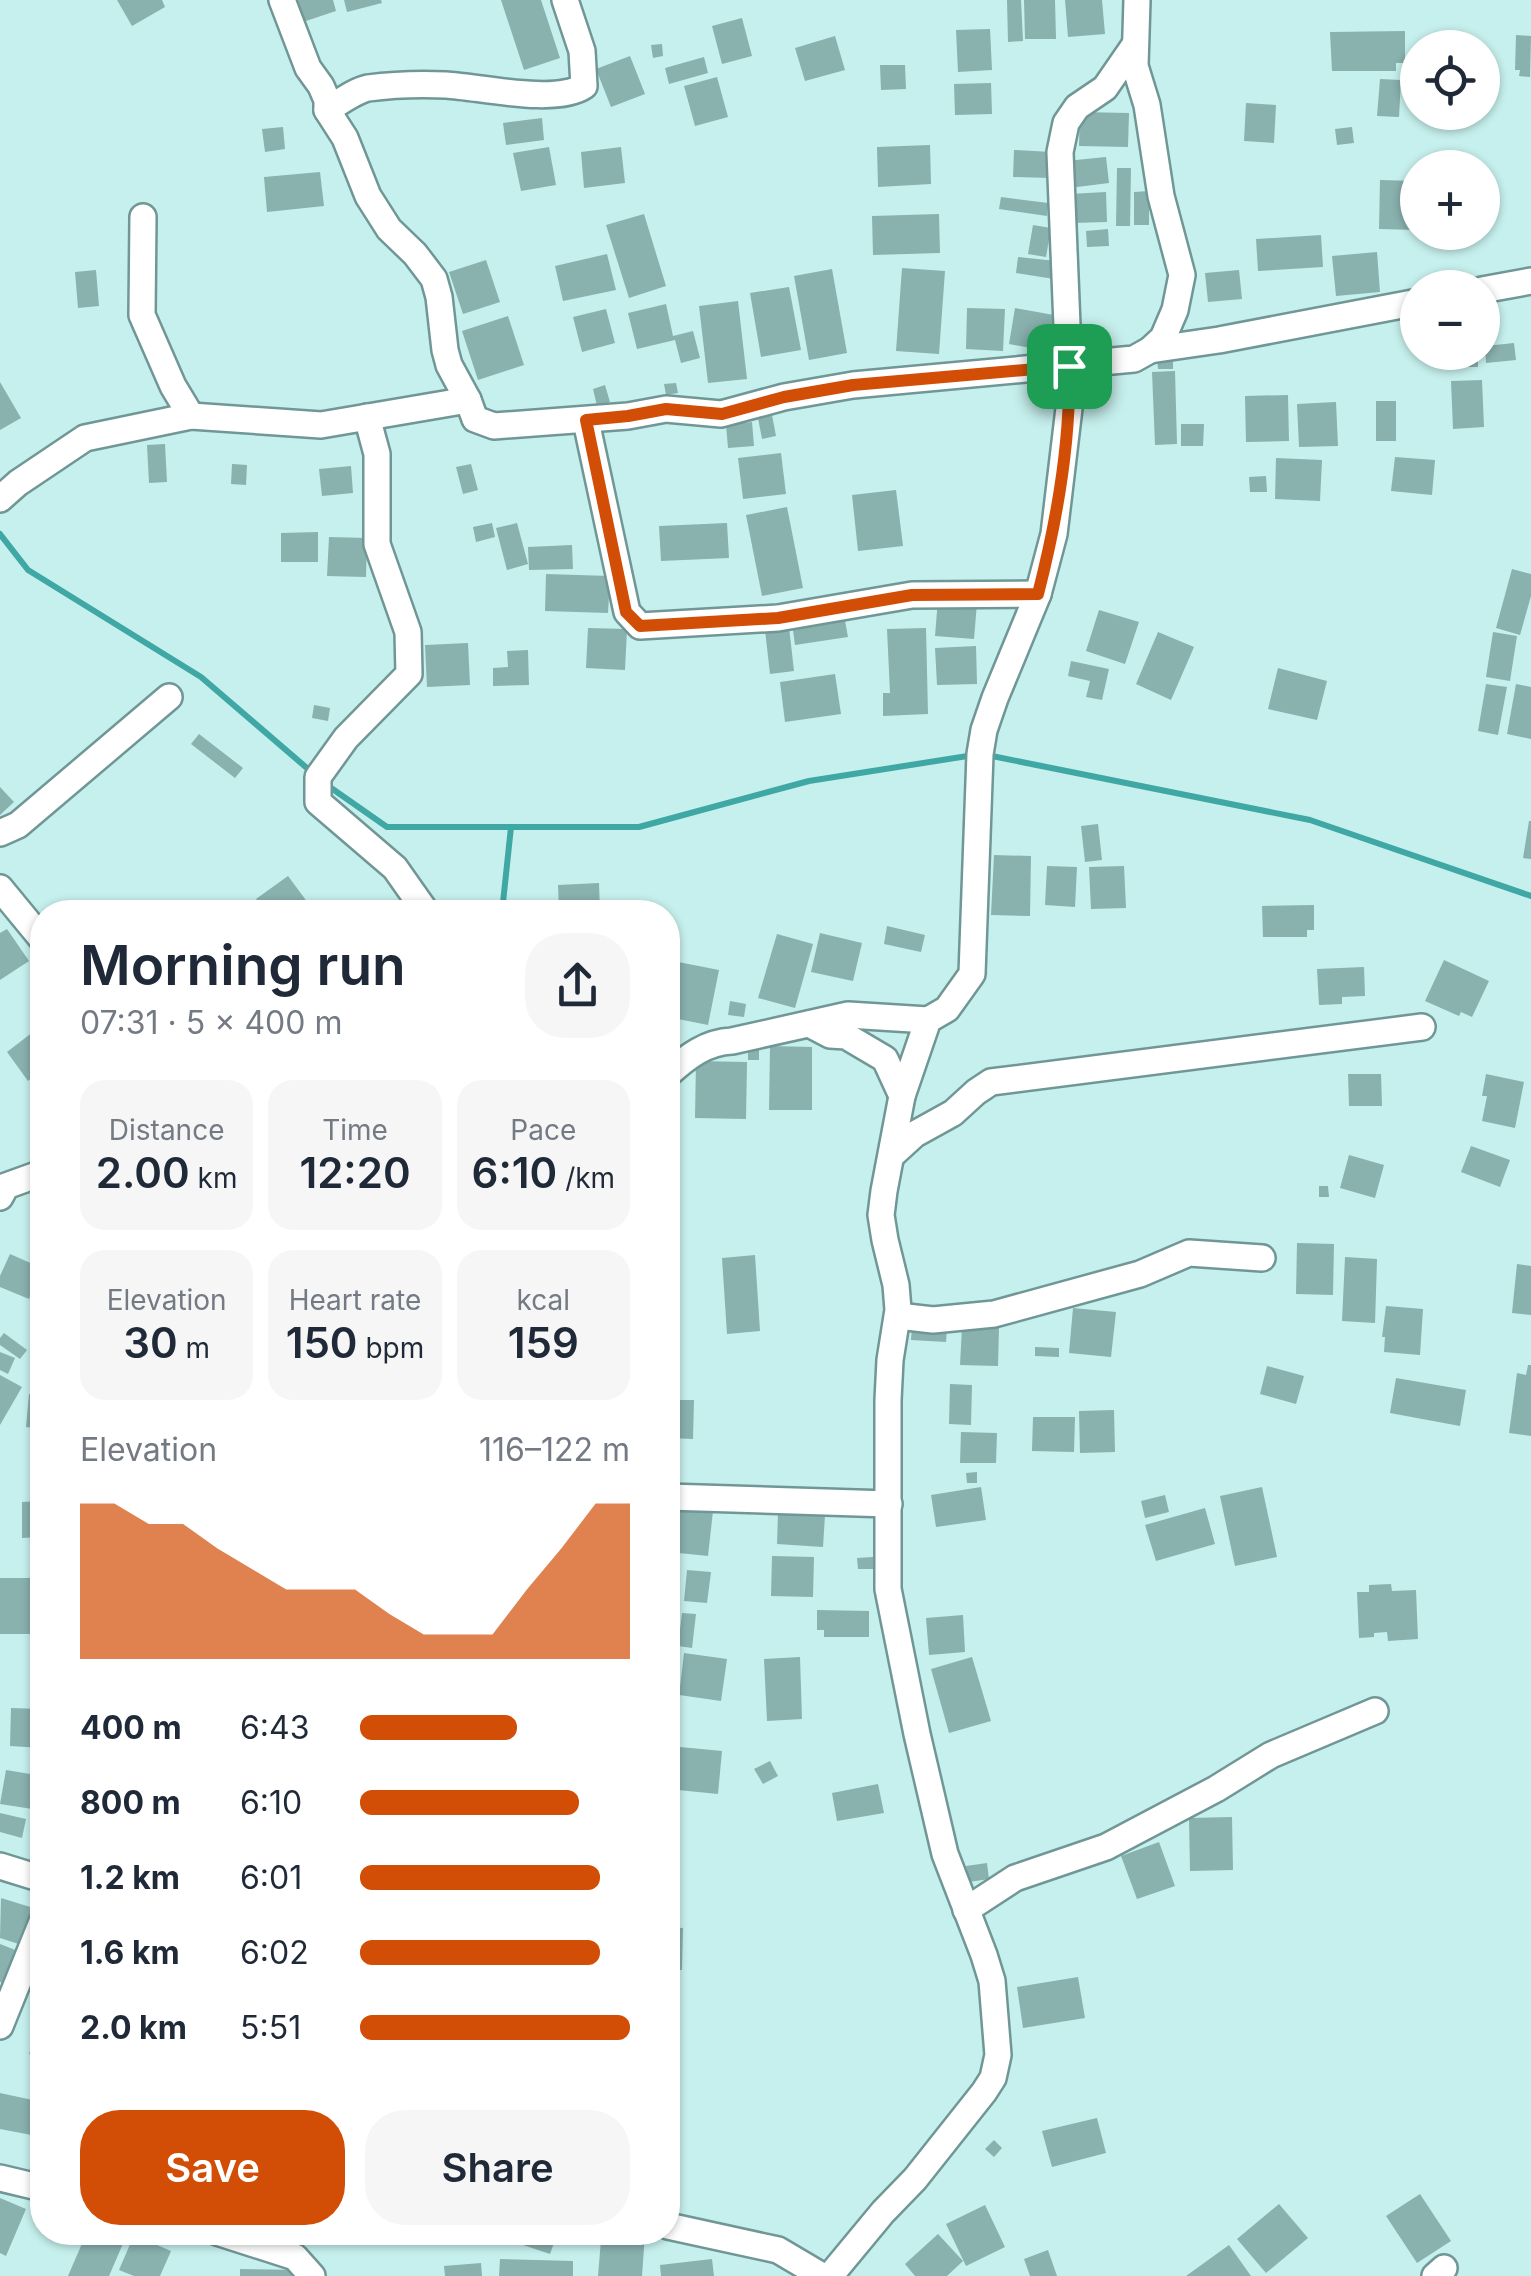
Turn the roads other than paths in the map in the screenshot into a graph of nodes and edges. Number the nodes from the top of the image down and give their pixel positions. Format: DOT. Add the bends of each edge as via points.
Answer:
graph roads {
  1 [pos="282,0"];
  2 [pos="565,0"];
  3 [pos="1137,0"];
  4 [pos="1134,46"];
  5 [pos="327,110"];
  6 [pos="144,217"];
  7 [pos="1531,282"];
  8 [pos="1500,287"];
  9 [pos="1400,305"];
  10 [pos="1150,350"];
  11 [pos="1069,366"];
  12 [pos="468,400"];
  13 [pos="191,416"];
  14 [pos="367,417"];
  15 [pos="586,420"];
  16 [pos="0,500"];
  17 [pos="1038,594"];
  18 [pos="170,696"];
  19 [pos="0,833"];
  20 [pos="0,888"];
  21 [pos="418,900"];
  22 [pos="30,924"];
  23 [pos="928,1020"];
  24 [pos="808,1024"];
  25 [pos="1422,1028"];
  26 [pos="680,1063"];
  27 [pos="902,1096"];
  28 [pos="892,1154"];
  29 [pos="30,1177"];
  30 [pos="0,1197"];
  31 [pos="1262,1258"];
  32 [pos="898,1316"];
  33 [pos="680,1497"];
  34 [pos="889,1504"];
  35 [pos="1375,1711"];
  36 [pos="0,1866"];
  37 [pos="30,1875"];
  38 [pos="966,1910"];
  39 [pos="30,1952"];
  40 [pos="0,2026"];
  41 [pos="0,2178"];
  42 [pos="30,2185"];
  43 [pos="680,2229"];
  44 [pos="258,2245"];
  45 [pos="312,2276"];
  46 [pos="822,2276"];
  47 [pos="830,2276"];
  1 -- 5 [label="street"];
  2 -- 5 [label="street" via="582,51 584,86 578,90 364,88"];
  3 -- 4 [label="street"];
  4 -- 10 [label="street" via="1182,275 1164,338"];
  4 -- 11 [label="street" via="1114,79 1077,106 1062,136"];
  5 -- 12 [label="street" via="381,218 434,279 445,350"];
  6 -- 13 [label="street" via="142,316"];
  7 -- 8 [label="street"];
  9 -- 10 [label="street"];
  10 -- 11 [label="street" via="1134,359"];
  11 -- 15 [label="street" via="853,385 722,414 666,409"];
  11 -- 17 [label="street" via="1054,534"];
  12 -- 14 [label="street"];
  12 -- 15 [label="street" via="476,420 494,426"];
  13 -- 14 [label="street" via="321,424"];
  13 -- 16 [label="street" via="85,438"];
  14 -- 21 [label="street" via="377,454 376,544 408,632 409,674 318,777 318,802 395,868"];
  15 -- 17 [label="street" via="626,612 640,626 778,618 912,595"];
  17 -- 23 [label="street" via="984,730 972,974 947,1008"];
  18 -- 19 [label="street" via="18,825"];
  20 -- 22 [label="street"];
  23 -- 24 [label="street" via="848,1015"];
  23 -- 27 [label="street"];
  24 -- 26 [label="street" via="716,1042"];
  24 -- 27 [label="street" via="886,1059"];
  25 -- 28 [label="street" via="991,1082"];
  27 -- 28 [label="street"];
  28 -- 32 [label="street" via="882,1214"];
  29 -- 30 [label="street" via="6,1186"];
  31 -- 32 [label="street" via="1189,1253 1140,1274 994,1314"];
  32 -- 34 [label="street" via="890,1360"];
  33 -- 34 [label="street"];
  34 -- 38 [label="street" via="895,1627 942,1840"];
  35 -- 38 [label="street" via="1271,1755 1106,1846 1015,1878"];
  36 -- 37 [label="street"];
  38 -- 47 [label="street" via="992,1982 998,2056 993,2078"];
  39 -- 40 [label="street"];
  41 -- 42 [label="street"];
  43 -- 46 [label="street" via="778,2250"];
  44 -- 45 [label="street" via="295,2257"];
}
